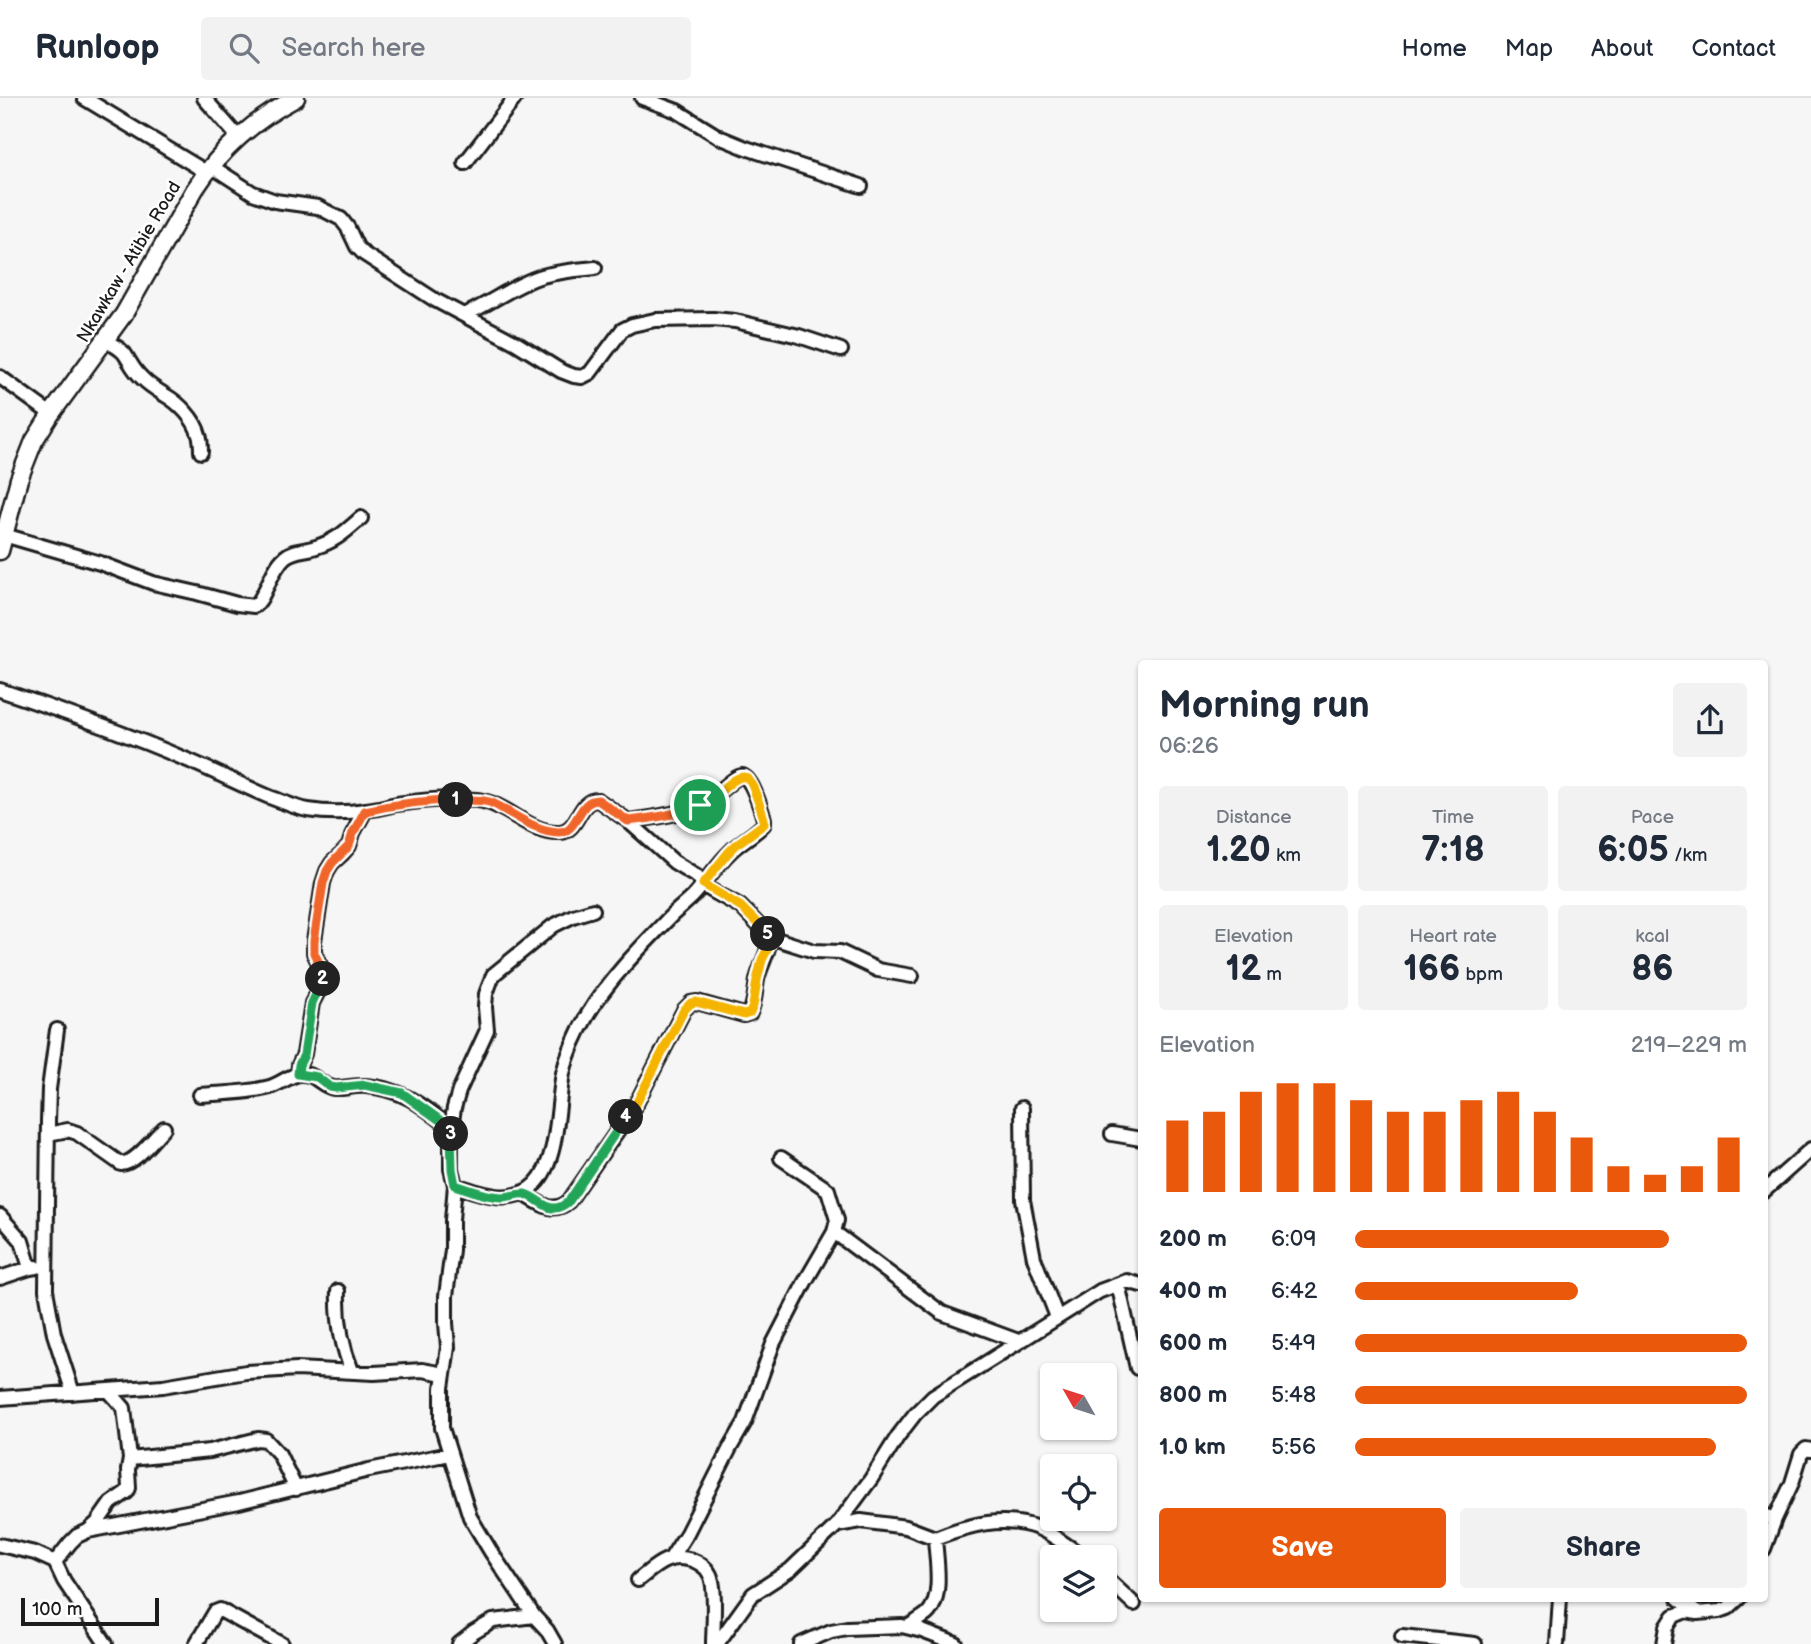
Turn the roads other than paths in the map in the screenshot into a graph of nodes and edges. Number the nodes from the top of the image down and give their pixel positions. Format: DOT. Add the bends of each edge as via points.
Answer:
graph roads {
  1 [pos="84,98"];
  2 [pos="204,98"];
  3 [pos="296,98"];
  4 [pos="515,98"];
  5 [pos="642,98"];
  6 [pos="238,137"];
  7 [pos="465,163"];
  8 [pos="209,169"];
  9 [pos="861,186"];
  10 [pos="594,268"];
  11 [pos="464,315"];
  12 [pos="106,341"];
  13 [pos="841,350"];
  14 [pos="0,377"];
  15 [pos="51,414"];
  16 [pos="201,452"];
  17 [pos="361,518"];
  18 [pos="2,543"];
  19 [pos="0,690"];
  20 [pos="365,811"];
  21 [pos="628,821"];
  22 [pos="703,884"];
  23 [pos="593,911"];
  24 [pos="770,937"];
  25 [pos="912,976"];
  26 [pos="57,1030"];
  27 [pos="298,1074"];
  28 [pos="200,1095"];
  29 [pos="1021,1108"];
  30 [pos="164,1128"];
  31 [pos="451,1128"];
  32 [pos="48,1134"];
  33 [pos="1112,1134"];
  34 [pos="1138,1138"];
  35 [pos="1811,1149"];
  36 [pos="781,1158"];
  37 [pos="455,1185"];
  38 [pos="1768,1187"];
  39 [pos="522,1193"];
  40 [pos="0,1216"];
  41 [pos="834,1232"];
  42 [pos="46,1266"];
  43 [pos="30,1268"];
  44 [pos="1138,1276"];
  45 [pos="0,1278"];
  46 [pos="1122,1283"];
  47 [pos="1138,1285"];
  48 [pos="338,1291"];
  49 [pos="1057,1317"];
  50 [pos="1018,1341"];
  51 [pos="1137,1368"];
  52 [pos="352,1371"];
  53 [pos="444,1374"];
  54 [pos="135,1388"];
  55 [pos="109,1391"];
  56 [pos="73,1393"];
  57 [pos="0,1398"];
  58 [pos="124,1408"];
  59 [pos="1811,1450"];
  60 [pos="449,1454"];
  61 [pos="130,1459"];
  62 [pos="296,1489"];
  63 [pos="1770,1517"];
  64 [pos="837,1525"];
  65 [pos="88,1531"];
  66 [pos="934,1538"];
  67 [pos="0,1545"];
  68 [pos="1064,1545"];
  69 [pos="671,1558"];
  70 [pos="55,1562"];
  71 [pos="638,1580"];
  72 [pos="1117,1588"];
  73 [pos="1560,1602"];
  74 [pos="1683,1602"];
  75 [pos="1735,1602"];
  76 [pos="1134,1604"];
  77 [pos="1697,1614"];
  78 [pos="534,1616"];
  79 [pos="909,1626"];
  80 [pos="1402,1636"];
  81 [pos="106,1644"];
  82 [pos="196,1644"];
  83 [pos="282,1644"];
  84 [pos="459,1644"];
  85 [pos="555,1644"];
  86 [pos="715,1644"];
  87 [pos="801,1644"];
  88 [pos="956,1644"];
  89 [pos="1475,1644"];
  90 [pos="1557,1644"];
  91 [pos="1664,1644"];
  1 -- 8 [label="street"];
  2 -- 6 [label="street"];
  3 -- 6 [label="main road, Nkawkaw - Atibie Road"];
  4 -- 7 [label="street"];
  5 -- 9 [label="street" via="746,148"];
  6 -- 8 [label="main road, Nkawkaw - Atibie Road"];
  8 -- 11 [label="street" via="253,193 318,207 341,219 364,254"];
  8 -- 12 [label="main road, Nkawkaw - Atibie Road"];
  10 -- 11 [label="street" via="538,277"];
  11 -- 13 [label="street" via="574,376 590,373 622,330 655,320 735,321"];
  12 -- 15 [label="main road, Nkawkaw - Atibie Road"];
  12 -- 16 [label="street" via="187,414 200,436"];
  14 -- 15 [label="street"];
  15 -- 18 [label="main road, Nkawkaw - Atibie Road" via="23,465"];
  17 -- 18 [label="street" via="337,539 290,553 254,606"];
  19 -- 20 [label="street" via="152,746 292,806 324,812"];
  20 -- 21 [label="street" via="429,800 474,800 489,802 539,829 563,832 587,803 598,800"];
  20 -- 27 [label="street" via="349,846 332,863 323,883 314,953 324,980 312,1003"];
  21 -- 22 [label="street"];
  21 -- 22 [label="street" via="684,812 738,778 747,778 764,824 738,843"];
  22 -- 24 [label="street" via="740,906"];
  22 -- 39 [label="street" via="607,987 573,1040 547,1166 537,1182"];
  23 -- 31 [label="street" via="552,926 493,975 486,995 487,1030 460,1091"];
  24 -- 25 [label="street" via="814,951 840,952 878,970"];
  24 -- 39 [label="street" via="750,1013 696,1002 684,1010 636,1104 569,1201 552,1209"];
  26 -- 32 [label="street"];
  27 -- 28 [label="street" via="269,1087"];
  27 -- 31 [label="street" via="317,1077 330,1087 365,1085 402,1093"];
  29 -- 49 [label="street" via="1023,1200 1034,1258"];
  30 -- 32 [label="street" via="125,1164 78,1133"];
  31 -- 37 [label="street"];
  32 -- 42 [label="street"];
  33 -- 34 [label="street"];
  35 -- 38 [label="street"];
  36 -- 41 [label="street" via="828,1190 837,1220"];
  37 -- 39 [label="street" via="504,1197"];
  37 -- 53 [label="street"];
  40 -- 43 [label="street" via="22,1241"];
  41 -- 50 [label="street" via="942,1313"];
  41 -- 69 [label="street" via="773,1343 745,1422"];
  42 -- 43 [label="street"];
  42 -- 56 [label="street" via="49,1312"];
  43 -- 45 [label="street"];
  44 -- 46 [label="street"];
  46 -- 47 [label="street"];
  46 -- 49 [label="street" via="1100,1290"];
  46 -- 51 [label="street"];
  48 -- 52 [label="street" via="339,1330"];
  49 -- 50 [label="street"];
  50 -- 64 [label="street" via="933,1396 915,1414"];
  52 -- 53 [label="street"];
  52 -- 54 [label="street" via="246,1372"];
  53 -- 60 [label="street" via="442,1428"];
  54 -- 55 [label="street"];
  54 -- 58 [label="street"];
  55 -- 56 [label="street"];
  55 -- 58 [label="street"];
  56 -- 57 [label="street"];
  58 -- 61 [label="street"];
  59 -- 63 [label="street" via="1801,1454 1792,1483"];
  60 -- 62 [label="street"];
  60 -- 78 [label="street" via="470,1517"];
  61 -- 62 [label="street" via="266,1440 279,1454"];
  61 -- 65 [label="street" via="127,1492 111,1503"];
  62 -- 65 [label="street"];
  64 -- 66 [label="street" via="861,1521 906,1527"];
  64 -- 86 [label="street" via="790,1570 753,1594"];
  65 -- 70 [label="street" via="70,1542"];
  66 -- 68 [label="street" via="988,1522 1018,1523 1039,1529"];
  66 -- 79 [label="street" via="935,1603 929,1613"];
  67 -- 70 [label="street"];
  69 -- 71 [label="street"];
  69 -- 86 [label="street" via="698,1562 710,1573"];
  70 -- 81 [label="street"];
  72 -- 76 [label="street"];
  73 -- 90 [label="street"];
  74 -- 77 [label="street"];
  75 -- 77 [label="street" via="1720,1611"];
  77 -- 91 [label="street" via="1686,1611 1674,1616"];
  78 -- 84 [label="street" via="494,1621"];
  78 -- 85 [label="street"];
  79 -- 87 [label="street" via="846,1628"];
  79 -- 88 [label="street"];
  80 -- 89 [label="street"];
  82 -- 83 [label="street" via="220,1610"];
}
